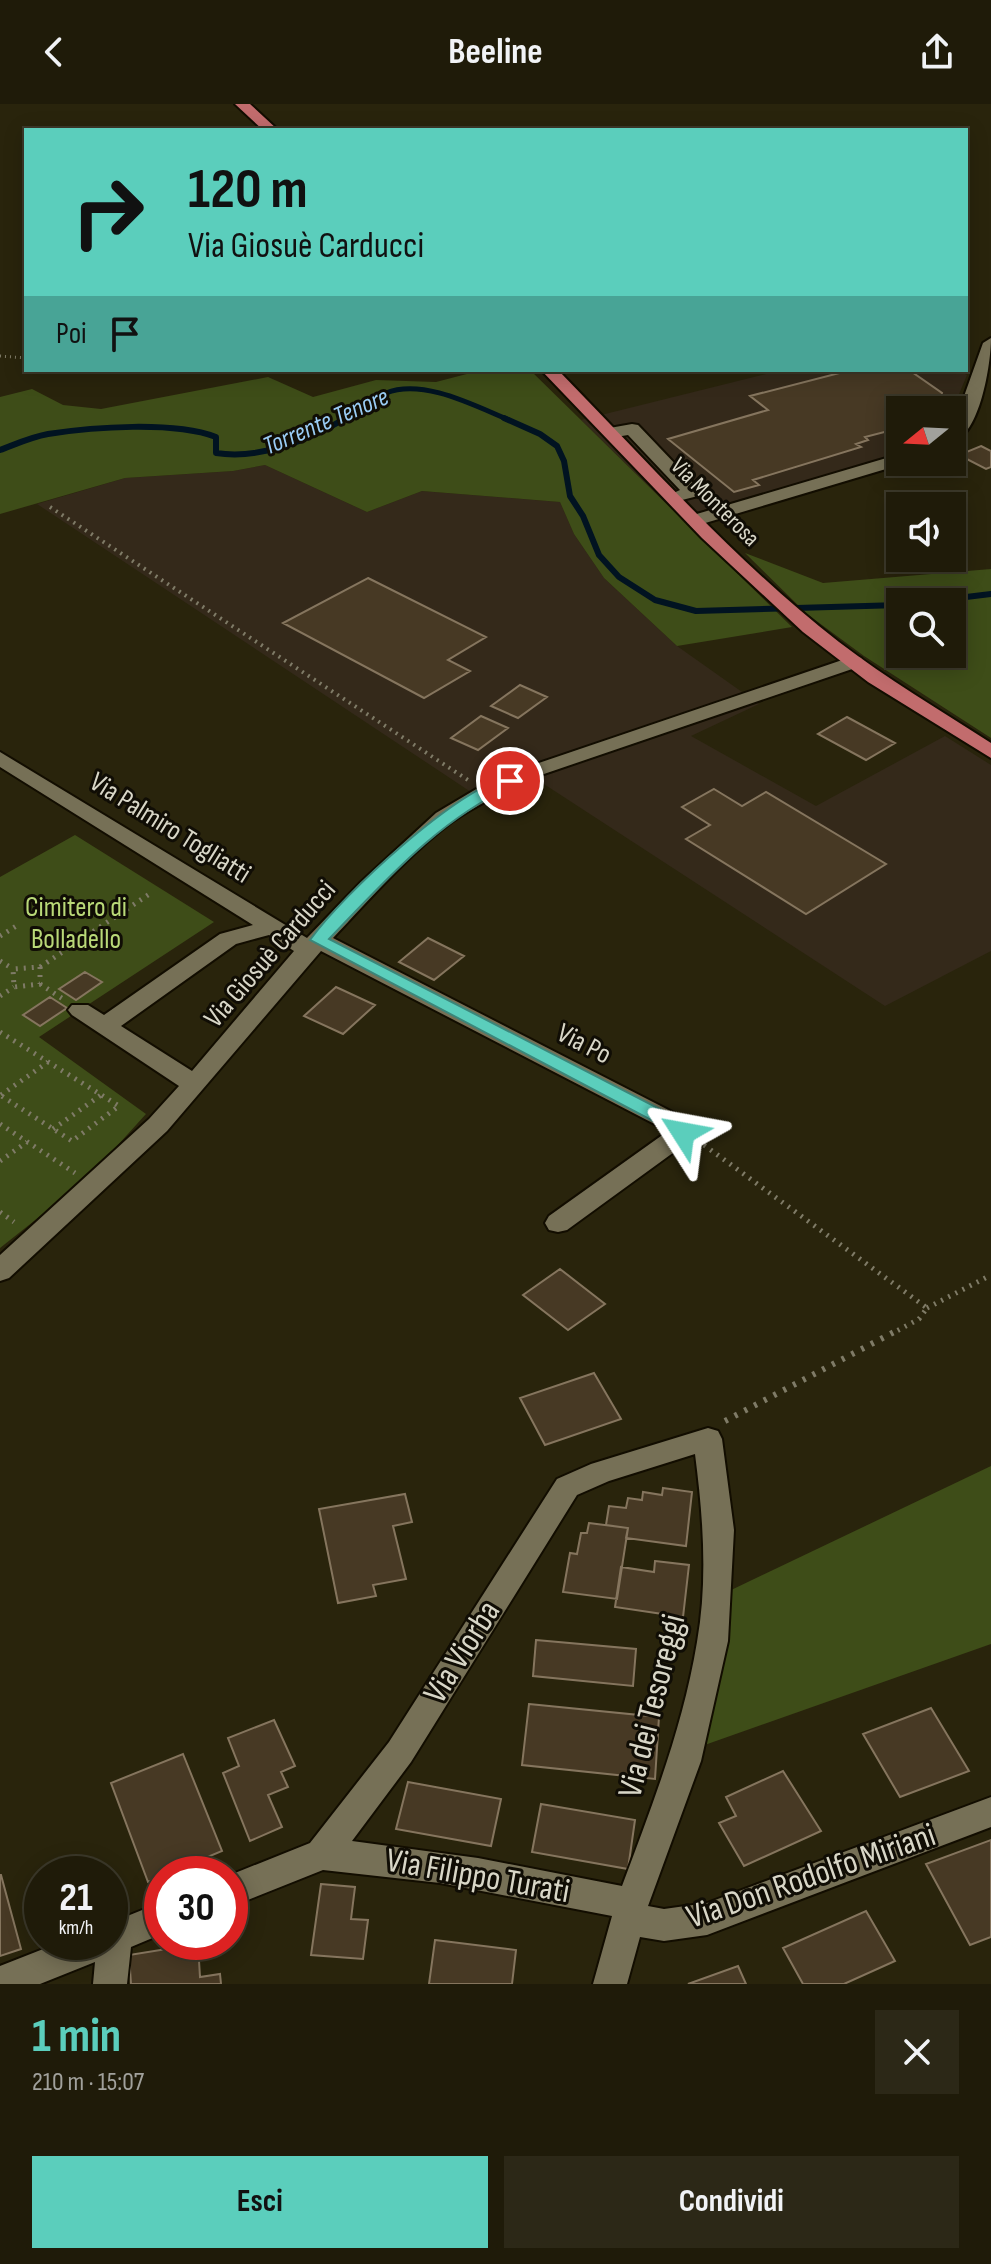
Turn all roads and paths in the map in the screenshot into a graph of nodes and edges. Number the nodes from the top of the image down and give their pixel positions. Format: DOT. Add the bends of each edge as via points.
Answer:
graph roads {
  1 [pos="242,104"];
  2 [pos="269,128"];
  3 [pos="991,343"];
  4 [pos="0,356"];
  5 [pos="24,358"];
  6 [pos="551,372"];
  7 [pos="966,415"];
  8 [pos="886,463"];
  9 [pos="50,507"];
  10 [pos="696,520"];
  11 [pos="854,662"];
  12 [pos="991,752"];
  13 [pos="0,758"];
  14 [pos="485,792"];
  15 [pos="151,893"];
  16 [pos="18,925"];
  17 [pos="273,927"];
  18 [pos="0,936"];
  19 [pos="314,945"];
  20 [pos="0,961"];
  21 [pos="40,967"];
  22 [pos="13,969"];
  23 [pos="14,987"];
  24 [pos="0,996"];
  25 [pos="80,1010"];
  26 [pos="104,1026"];
  27 [pos="0,1032"];
  28 [pos="48,1062"];
  29 [pos="194,1084"];
  30 [pos="101,1095"];
  31 [pos="2,1097"];
  32 [pos="0,1124"];
  33 [pos="681,1127"];
  34 [pos="53,1129"];
  35 [pos="27,1142"];
  36 [pos="0,1161"];
  37 [pos="65,1184"];
  38 [pos="0,1212"];
  39 [pos="27,1213"];
  40 [pos="14,1222"];
  41 [pos="558,1223"];
  42 [pos="7,1228"];
  43 [pos="0,1271"];
  44 [pos="991,1275"];
  45 [pos="927,1308"];
  46 [pos="708,1439"];
  47 [pos="991,1812"];
  48 [pos="322,1854"];
  49 [pos="248,1884"];
  50 [pos="630,1911"];
  51 [pos="57,1960"];
  52 [pos="109,1960"];
  53 [pos="0,1983"];
  54 [pos="110,1984"];
  55 [pos="610,1984"];
  1 -- 2 [label="main road"];
  3 -- 7 [label="street"];
  4 -- 5 [label="path"];
  6 -- 10 [label="main road, Via Monterosa"];
  8 -- 10 [label="street"];
  9 -- 14 [label="path"];
  10 -- 11 [label="main road, Via Monterosa" via="764,587"];
  11 -- 12 [label="main road, Via Monterosa"];
  11 -- 14 [label="street, Via Giosuè Carducci"];
  13 -- 17 [label="street, Via Palmiro Togliatti"];
  14 -- 19 [label="street, Via Giosuè Carducci" via="444,818"];
  15 -- 21 [label="path"];
  16 -- 18 [label="path"];
  17 -- 19 [label="street, Via Palmiro Togliatti"];
  17 -- 26 [label="street" via="228,939"];
  19 -- 29 [label="street, Via Giosuè Carducci"];
  19 -- 33 [label="street, Via Po"];
  20 -- 22 [label="path"];
  21 -- 22 [label="path"];
  21 -- 23 [label="path" via="40,984"];
  22 -- 23 [label="path"];
  23 -- 24 [label="path"];
  25 -- 26 [label="street"];
  26 -- 29 [label="street"];
  27 -- 28 [label="path"];
  28 -- 30 [label="path"];
  28 -- 31 [label="path"];
  29 -- 43 [label="street, Via Giosuè Carducci" via="158,1125"];
  30 -- 34 [label="path"];
  30 -- 34 [label="path" via="119,1106 72,1141"];
  31 -- 34 [label="path"];
  32 -- 35 [label="path"];
  33 -- 41 [label="street" via="683,1133 666,1148"];
  33 -- 45 [label="path"];
  35 -- 36 [label="path"];
  35 -- 37 [label="path" via="78,1174"];
  38 -- 40 [label="path"];
  39 -- 40 [label="path"];
  40 -- 42 [label="path"];
  44 -- 45 [label="path"];
  45 -- 46 [label="path" via="919,1319 719,1424"];
  46 -- 48 [label="street, Via Viorba" via="567,1487 400,1752"];
  46 -- 50 [label="street, Via dei Tesoreggi" via="719,1530 713,1641 685,1761"];
  47 -- 50 [label="street, Via Don Rodolfo Miriani" via="707,1919 664,1925"];
  48 -- 49 [label="street"];
  48 -- 50 [label="street, Via Filippo Turati" via="446,1866"];
  50 -- 55 [label="street, Via dei Tesoreggi"];
  51 -- 53 [label="street"];
  52 -- 54 [label="street"];
}
